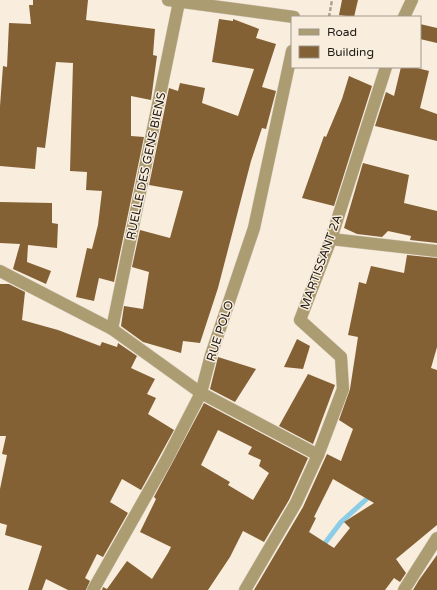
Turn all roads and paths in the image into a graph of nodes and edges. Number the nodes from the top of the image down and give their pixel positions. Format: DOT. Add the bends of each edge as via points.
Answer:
graph roads {
  1 [pos="332,0"];
  2 [pos="412,0"];
  3 [pos="173,1"];
  4 [pos="329,16"];
  5 [pos="404,16"];
  6 [pos="291,17"];
  7 [pos="291,55"];
  8 [pos="386,68"];
  9 [pos="331,239"];
  10 [pos="437,251"];
  11 [pos="0,271"];
  12 [pos="112,329"];
  13 [pos="201,393"];
  14 [pos="318,455"];
  15 [pos="437,538"];
  16 [pos="92,590"];
  17 [pos="245,590"];
  18 [pos="404,590"];
  1 -- 4 [label="path"];
  2 -- 5 [label="street"];
  3 -- 6 [label="street"];
  3 -- 12 [label="street, RUELLE DES GENS BIENS"];
  7 -- 13 [label="street, RUE POLO" via="254,228 211,355"];
  8 -- 9 [label="street, MARTISSANT 2A"];
  9 -- 10 [label="street"];
  9 -- 14 [label="street, MARTISSANT 2A" via="300,320 341,357 343,389"];
  11 -- 12 [label="street"];
  12 -- 13 [label="street"];
  13 -- 14 [label="street"];
  13 -- 16 [label="street, RUE POLO" via="167,459"];
  14 -- 17 [label="street, MARTISSANT 2A" via="296,503"];
  15 -- 18 [label="street"];
}
